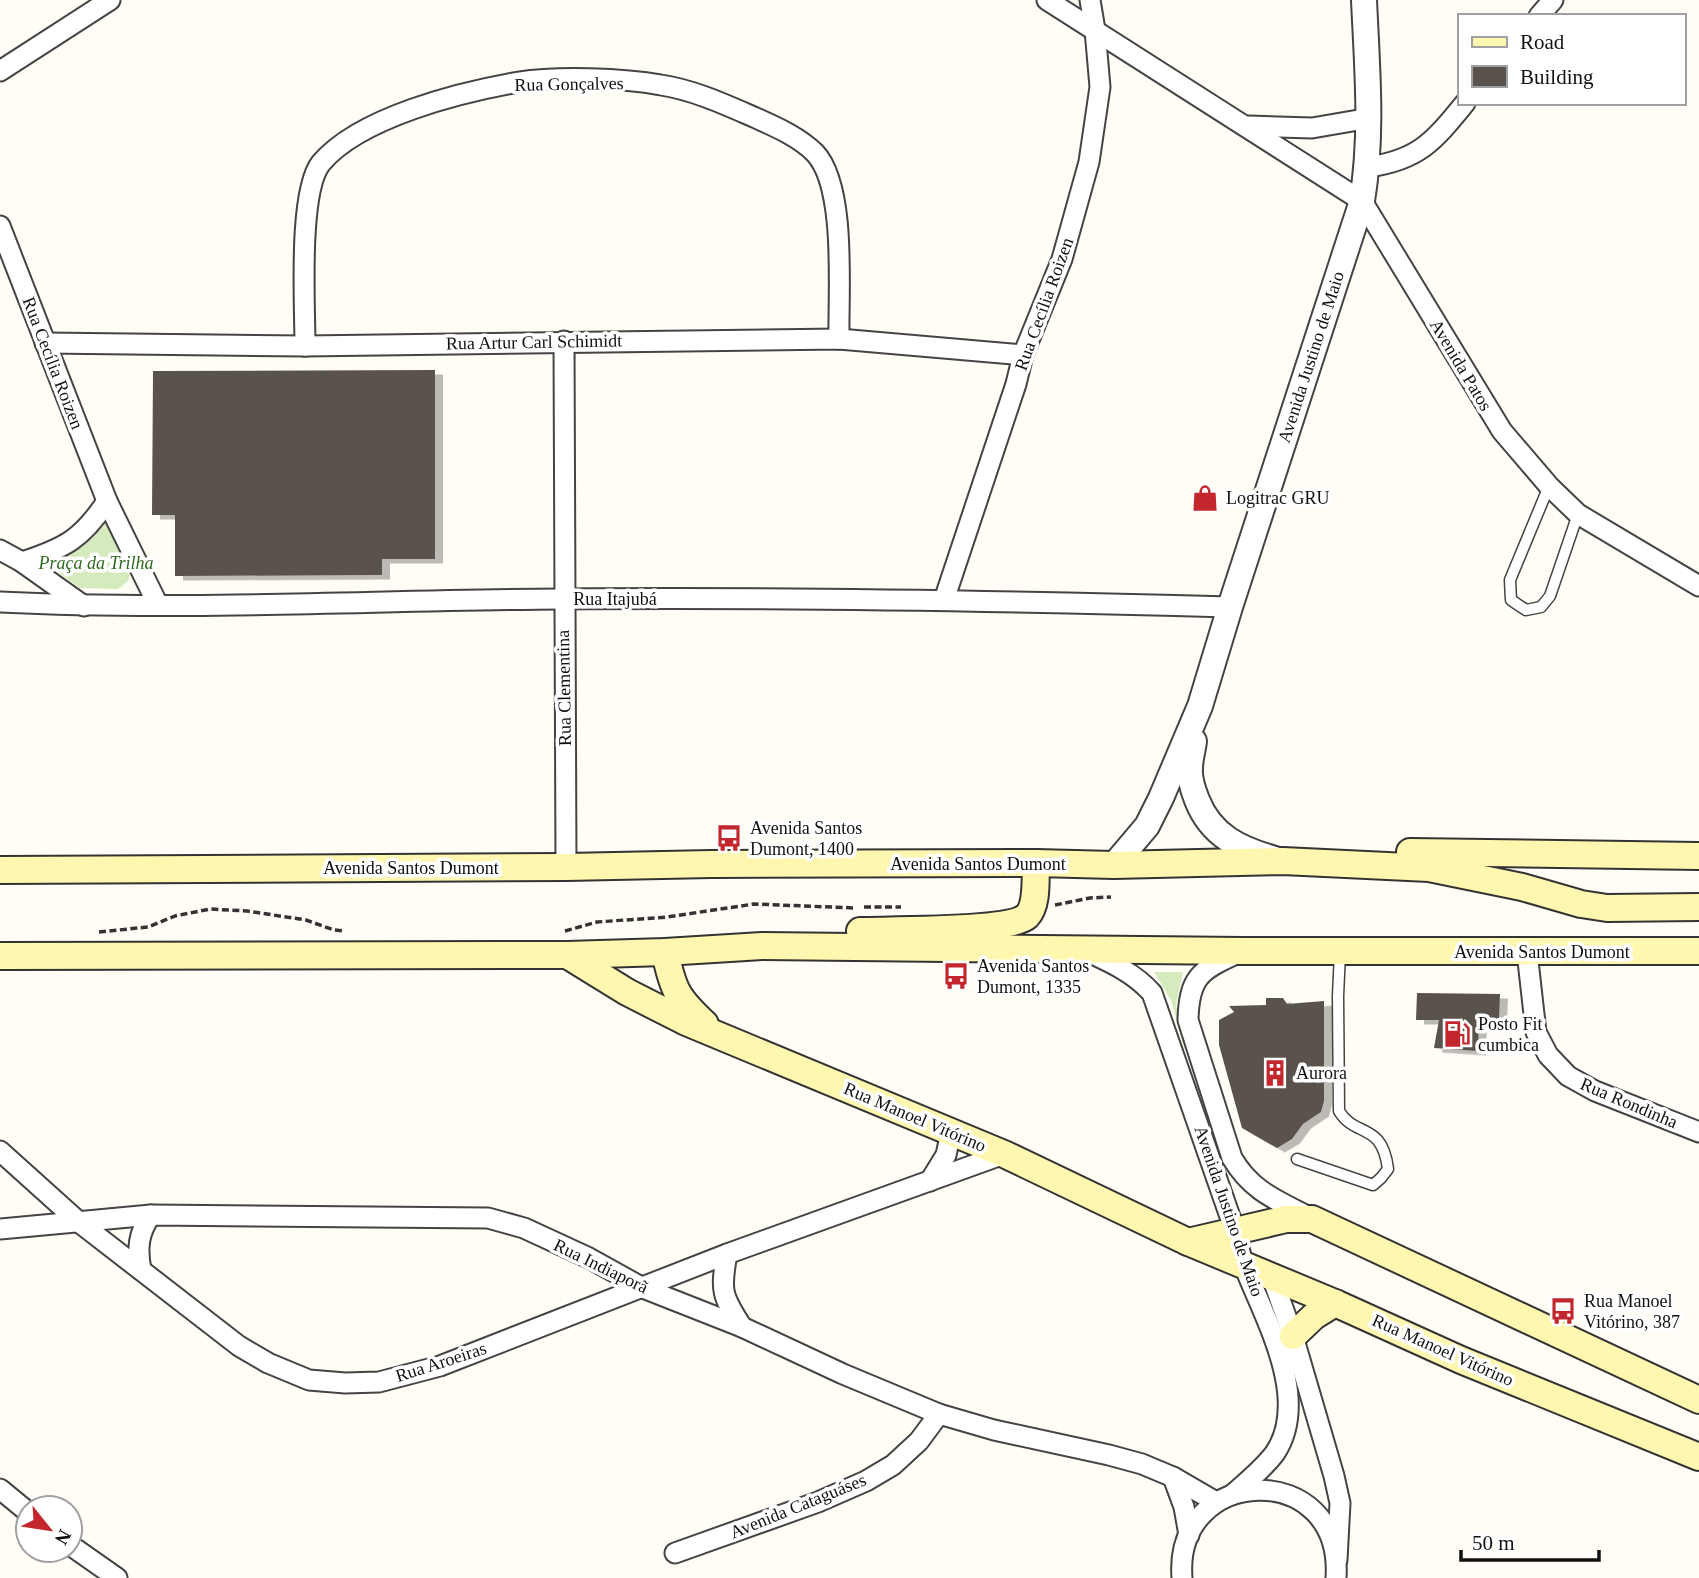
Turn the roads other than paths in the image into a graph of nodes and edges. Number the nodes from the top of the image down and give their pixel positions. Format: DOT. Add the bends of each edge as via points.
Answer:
graph roads {
  1 [pos="110,0"];
  2 [pos="1047,0"];
  3 [pos="1090,0"];
  4 [pos="1364,0"];
  5 [pos="1553,0"];
  6 [pos="1541,14"];
  7 [pos="1095,30"];
  8 [pos="0,71"];
  9 [pos="1463,105"];
  10 [pos="1370,118"];
  11 [pos="1244,126"];
  12 [pos="1368,167"];
  13 [pos="1362,201"];
  14 [pos="0,226"];
  15 [pos="839,339"];
  16 [pos="564,341"];
  17 [pos="45,343"];
  18 [pos="305,346"];
  19 [pos="1023,355"];
  20 [pos="1549,486"];
  21 [pos="107,500"];
  22 [pos="1578,514"];
  23 [pos="0,550"];
  24 [pos="22,562"];
  25 [pos="1699,586"];
  26 [pos="564,599"];
  27 [pos="944,600"];
  28 [pos="0,602"];
  29 [pos="158,605"];
  30 [pos="85,606"];
  31 [pos="1230,607"];
  32 [pos="1200,706"];
  33 [pos="1699,856"];
  34 [pos="1283,861"];
  35 [pos="1036,863"];
  36 [pos="1363,864"];
  37 [pos="1114,865"];
  38 [pos="566,867"];
  39 [pos="0,870"];
  40 [pos="1699,907"];
  41 [pos="564,943"];
  42 [pos="762,946"];
  43 [pos="1084,950"];
  44 [pos="1243,951"];
  45 [pos="1699,951"];
  46 [pos="665,952"];
  47 [pos="1340,952"];
  48 [pos="1527,952"];
  49 [pos="0,956"];
  50 [pos="714,1033"];
  51 [pos="951,1132"];
  52 [pos="1699,1132"];
  53 [pos="0,1151"];
  54 [pos="1004,1154"];
  55 [pos="1297,1159"];
  56 [pos="930,1181"];
  57 [pos="151,1215"];
  58 [pos="1312,1219"];
  59 [pos="80,1223"];
  60 [pos="0,1228"];
  61 [pos="1235,1231"];
  62 [pos="1188,1242"];
  63 [pos="727,1254"];
  64 [pos="1243,1265"];
  65 [pos="141,1270"];
  66 [pos="1272,1277"];
  67 [pos="643,1288"];
  68 [pos="1335,1303"];
  69 [pos="742,1327"];
  70 [pos="1293,1336"];
  71 [pos="1699,1400"];
  72 [pos="939,1413"];
  73 [pos="1699,1457"];
  74 [pos="1173,1477"];
  75 [pos="0,1489"];
  76 [pos="1224,1498"];
  77 [pos="14,1500"];
  78 [pos="1189,1535"];
  79 [pos="675,1553"];
  80 [pos="84,1555"];
  81 [pos="1337,1569"];
  82 [pos="1180,1573"];
  83 [pos="117,1578"];
  1 -- 8 [label="street"];
  2 -- 7 [label="street, Avenida Patos"];
  3 -- 7 [label="street, Rua Cecília Roizen"];
  4 -- 10 [label="street, Avenida Justino de Maio"];
  5 -- 6 [label="street"];
  7 -- 11 [label="street, Avenida Patos"];
  7 -- 19 [label="street, Rua Cecília Roizen" via="1100,86 1089,162 1062,259"];
  9 -- 12 [label="street" via="1416,154"];
  10 -- 11 [label="street" via="1312,128"];
  10 -- 12 [label="street, Avenida Justino de Maio"];
  11 -- 13 [label="street, Avenida Patos"];
  12 -- 13 [label="street, Avenida Justino de Maio"];
  13 -- 20 [label="street, Avenida Patos" via="1502,431"];
  13 -- 31 [label="street, Avenida Justino de Maio"];
  14 -- 17 [label="street, Rua Cecília Roizen"];
  15 -- 16 [label="street, Rua Artur Carl Schimidt"];
  15 -- 18 [label="street, Rua Gonçalves" via="837,215 829,180 816,154 783,131 718,101 662,85 596,79 521,82 418,108 351,137 321,164 309,202"];
  15 -- 19 [label="street, Rua Artur Carl Schimidt"];
  16 -- 18 [label="street, Rua Artur Carl Schimidt"];
  16 -- 26 [label="street, Rua Clementina"];
  17 -- 18 [label="street, Rua Artur Carl Schimidt"];
  17 -- 21 [label="street, Rua Cecília Roizen"];
  19 -- 27 [label="street, Rua Cecília Roizen"];
  20 -- 22 [label="street, Avenida Patos"];
  20 -- 22 [label="lane" via="1510,580 1511,600 1527,610 1541,607 1550,596"];
  21 -- 24 [label="street" via="74,540"];
  21 -- 29 [label="street, Rua Cecília Roizen"];
  22 -- 25 [label="street, Avenida Patos"];
  23 -- 24 [label="street"];
  24 -- 30 [label="street"];
  26 -- 27 [label="street, Rua Itajubá"];
  26 -- 29 [label="street, Rua Itajubá"];
  26 -- 38 [label="street, Rua Clementina"];
  27 -- 31 [label="street, Rua Itajubá"];
  28 -- 30 [label="street, Rua Itajubá"];
  29 -- 30 [label="street, Rua Itajubá"];
  31 -- 32 [label="street, Avenida Justino de Maio"];
  32 -- 34 [label="street, Avenida Justino de Maio" via="1190,770 1202,811 1227,841"];
  32 -- 37 [label="street, Avenida Justino de Maio" via="1147,826"];
  33 -- 36 [label="main road" via="1401,852"];
  34 -- 36 [label="main road, Avenida Santos Dumont"];
  34 -- 37 [label="main road, Avenida Santos Dumont"];
  35 -- 37 [label="main road, Avenida Santos Dumont"];
  35 -- 38 [label="main road, Avenida Santos Dumont"];
  35 -- 42 [label="main road" via="1029,915 1018,922 855,931"];
  36 -- 40 [label="main road, Avenida Santos Dumont" via="1429,868 1607,908"];
  38 -- 39 [label="main road, Avenida Santos Dumont"];
  41 -- 46 [label="main road, Avenida Santos Dumont"];
  41 -- 49 [label="main road, Avenida Santos Dumont"];
  41 -- 50 [label="main road, Rua Manoel Vitórino" via="659,1010"];
  42 -- 43 [label="main road, Avenida Santos Dumont"];
  42 -- 46 [label="main road, Avenida Santos Dumont"];
  43 -- 44 [label="main road, Avenida Santos Dumont"];
  43 -- 61 [label="street, Avenida Justino de Maio" via="1123,968 1152,993"];
  44 -- 47 [label="main road, Avenida Santos Dumont"];
  44 -- 58 [label="street" via="1211,965 1199,976 1188,1002 1188,1020 1231,1158 1254,1188"];
  45 -- 48 [label="main road, Avenida Santos Dumont"];
  46 -- 50 [label="main road, Rua Manoel Vitórino" via="675,991"];
  47 -- 48 [label="main road, Avenida Santos Dumont"];
  47 -- 55 [label="lane" via="1339,1111 1385,1149 1388,1169 1373,1185"];
  48 -- 52 [label="street, Rua Rondinha" via="1536,1032 1548,1055 1568,1076"];
  50 -- 51 [label="main road, Rua Manoel Vitórino"];
  51 -- 54 [label="main road, Rua Manoel Vitórino"];
  51 -- 56 [label="street" via="946,1155"];
  53 -- 59 [label="street, Rua Aroeiras"];
  54 -- 56 [label="street, Rua Aroeiras"];
  54 -- 62 [label="main road, Rua Manoel Vitórino"];
  56 -- 63 [label="street, Rua Aroeiras"];
  57 -- 59 [label="street, Rua Indiaporã"];
  57 -- 65 [label="street" via="139,1237"];
  57 -- 67 [label="street, Rua Indiaporã" via="488,1218 524,1228"];
  58 -- 61 [label="main road" via="1286,1219"];
  58 -- 71 [label="main road"];
  59 -- 60 [label="street, Rua Indiaporã"];
  59 -- 65 [label="street, Rua Aroeiras"];
  61 -- 62 [label="main road"];
  61 -- 64 [label="street, Avenida Justino de Maio"];
  62 -- 64 [label="main road, Rua Manoel Vitórino"];
  63 -- 67 [label="street, Rua Aroeiras"];
  63 -- 69 [label="street" via="725,1301"];
  64 -- 66 [label="main road, Rua Manoel Vitórino"];
  64 -- 76 [label="street, Avenida Justino de Maio" via="1273,1332 1288,1406 1277,1450 1260,1471"];
  65 -- 67 [label="street, Rua Aroeiras" via="268,1363 309,1380 345,1383 379,1382 440,1366"];
  66 -- 68 [label="main road, Rua Manoel Vitórino"];
  66 -- 70 [label="street, Avenida Justino de Maio"];
  67 -- 69 [label="street, Rua Indiaporã"];
  68 -- 70 [label="main road"];
  68 -- 73 [label="main road, Rua Manoel Vitórino"];
  69 -- 72 [label="street, Rua Indiaporã"];
  70 -- 81 [label="street, Avenida Justino de Maio" via="1340,1503"];
  72 -- 74 [label="street, Rua Indiaporã" via="1142,1464"];
  72 -- 79 [label="street, Avenida Cataguáses" via="919,1441 866,1481"];
  74 -- 76 [label="street, Rua Indiaporã"];
  74 -- 78 [label="street"];
  75 -- 77 [label="street"];
  76 -- 78 [label="street, Avenida Justino de Maio" via="1197,1520"];
  76 -- 81 [label="street" via="1262,1489 1286,1494 1306,1505 1324,1522 1333,1540"];
  78 -- 82 [label="street"];
  80 -- 83 [label="street"];
}
